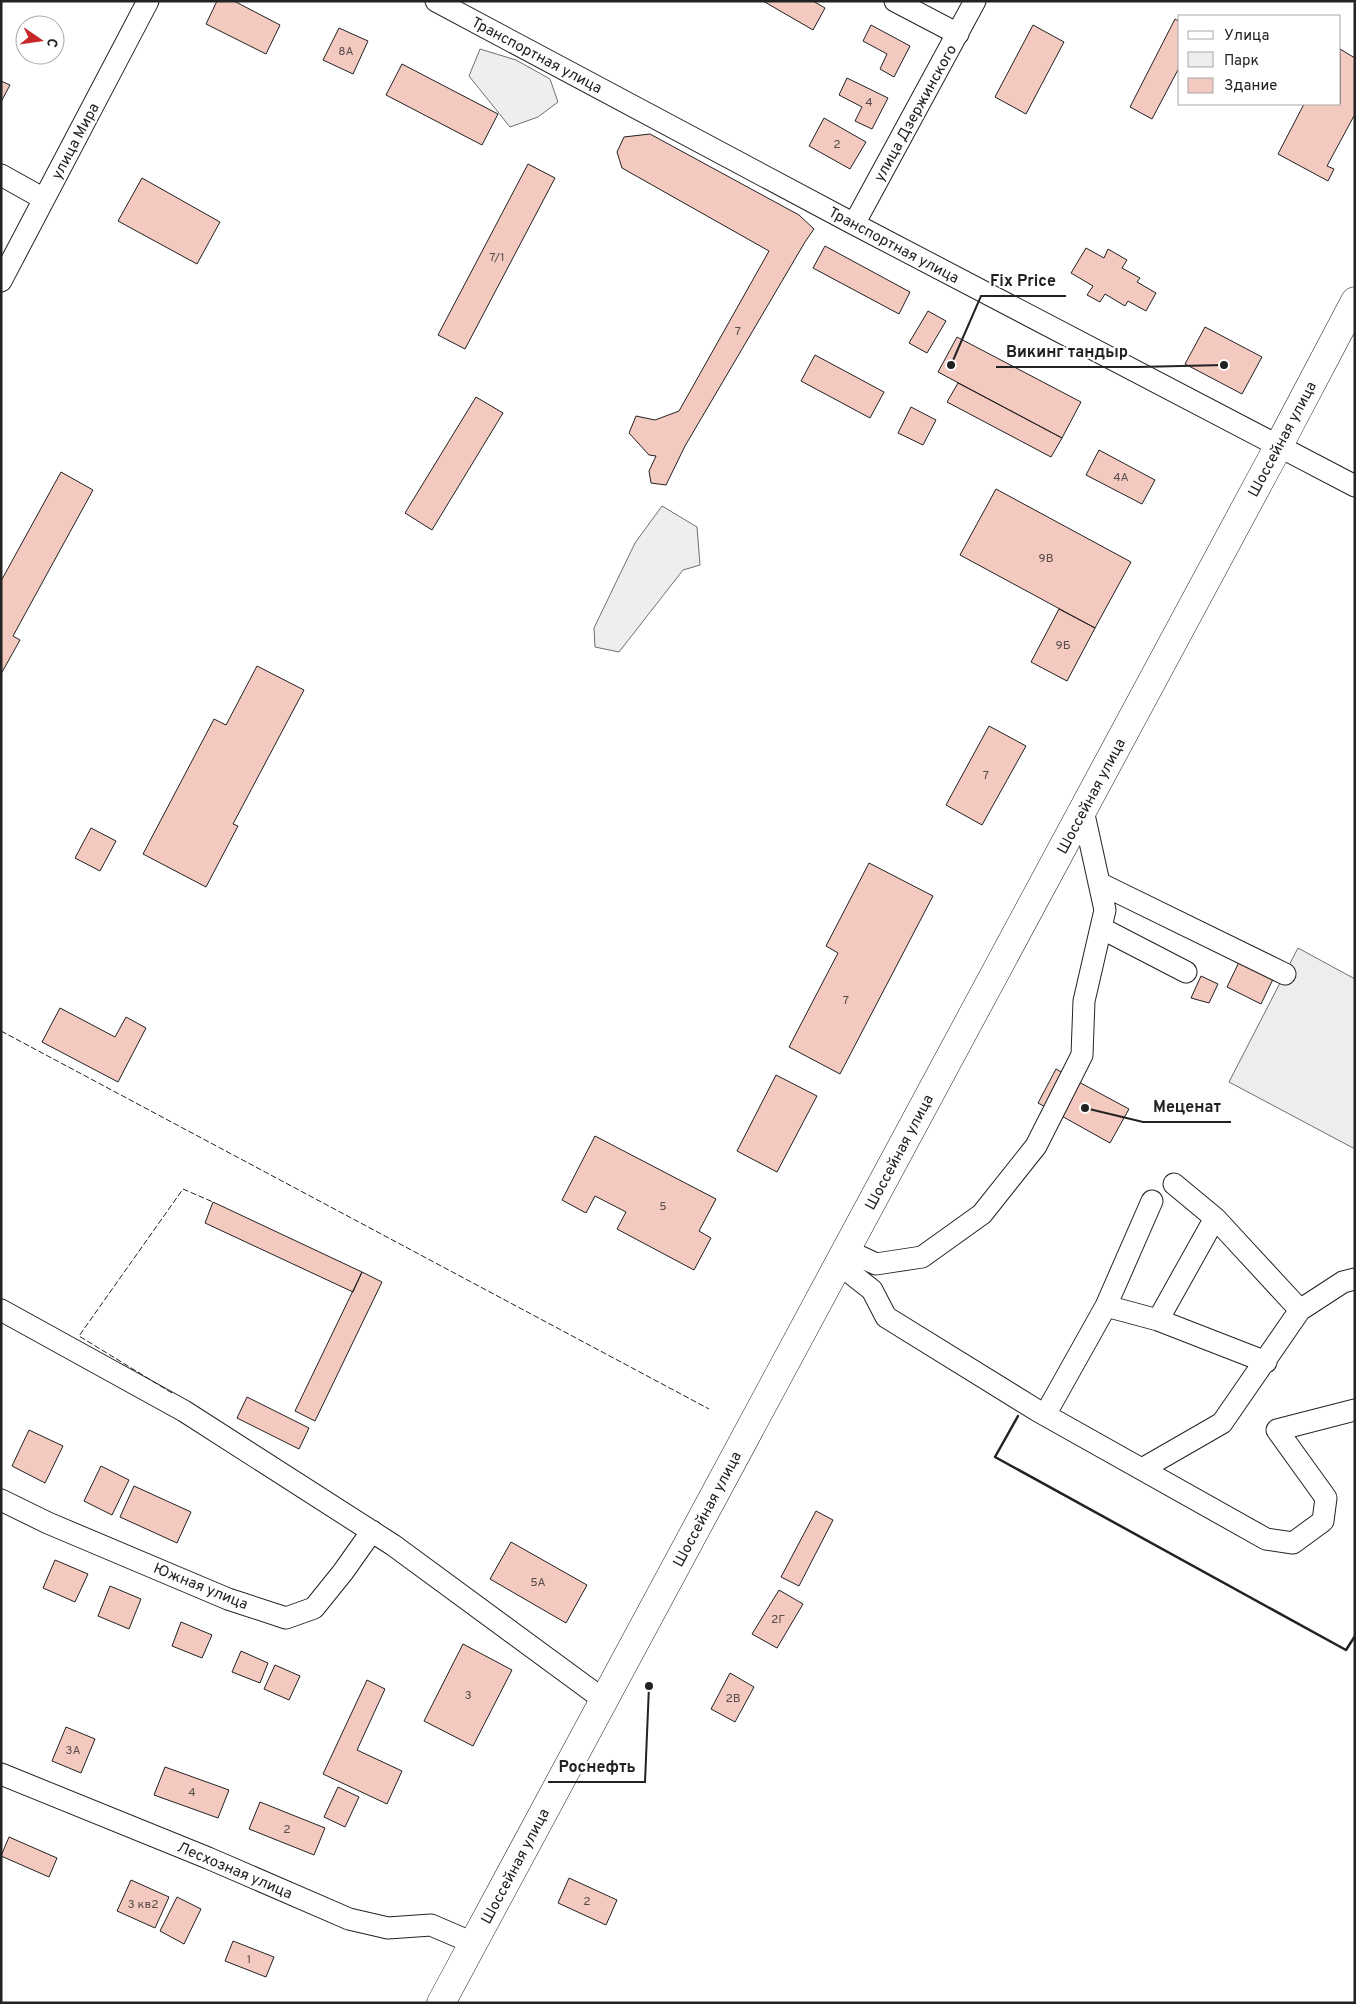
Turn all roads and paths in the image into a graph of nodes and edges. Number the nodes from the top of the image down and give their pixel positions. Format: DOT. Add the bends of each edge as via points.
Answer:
graph roads {
  1 [pos="148,1"];
  2 [pos="436,1"];
  3 [pos="895,1"];
  4 [pos="975,1"];
  5 [pos="958,34"];
  6 [pos="1,175"];
  7 [pos="44,199"];
  8 [pos="854,224"];
  9 [pos="1,281"];
  10 [pos="1355,301"];
  11 [pos="1278,447"];
  12 [pos="1355,486"];
  13 [pos="1083,810"];
  14 [pos="1099,883"];
  15 [pos="1101,928"];
  16 [pos="1186,972"];
  17 [pos="1285,974"];
  18 [pos="1174,1184"];
  19 [pos="1152,1201"];
  20 [pos="1215,1218"];
  21 [pos="842,1257"];
  22 [pos="1355,1279"];
  23 [pos="1106,1306"];
  24 [pos="1,1310"];
  25 [pos="1300,1310"];
  26 [pos="1158,1320"];
  27 [pos="1266,1362"];
  28 [pos="1355,1410"];
  29 [pos="1045,1415"];
  30 [pos="1142,1469"];
  31 [pos="1,1500"];
  32 [pos="372,1531"];
  33 [pos="604,1700"];
  34 [pos="1,1774"];
  35 [pos="473,1943"];
  36 [pos="441,2003"];
  1 -- 7 [label="street, улица Мира"];
  2 -- 8 [label="street, Транспортная улица"];
  3 -- 5 [label="street"];
  4 -- 5 [label="street, улица Дзержинского"];
  5 -- 8 [label="street, улица Дзержинского"];
  6 -- 7 [label="street"];
  7 -- 9 [label="street, улица Мира"];
  8 -- 11 [label="street, Транспортная улица"];
  10 -- 11 [label="highway, Шоссейная улица"];
  11 -- 12 [label="street, Транспортная улица"];
  11 -- 13 [label="highway, Шоссейная улица"];
  13 -- 14 [label="street"];
  13 -- 21 [label="highway, Шоссейная улица"];
  14 -- 15 [label="street" via="1104,910"];
  14 -- 17 [label="street"];
  15 -- 16 [label="street"];
  15 -- 21 [label="street" via="1084,1001 1082,1055 1030,1154 982,1214 922,1257 876,1264"];
  18 -- 20 [label="street"];
  19 -- 23 [label="street"];
  20 -- 25 [label="street"];
  20 -- 26 [label="street"];
  21 -- 29 [label="street" via="872,1290 886,1317"];
  21 -- 33 [label="highway, Шоссейная улица"];
  22 -- 25 [label="street" via="1343,1282"];
  23 -- 26 [label="street"];
  23 -- 29 [label="street"];
  24 -- 32 [label="street" via="184,1411"];
  25 -- 27 [label="street"];
  26 -- 27 [label="street"];
  27 -- 30 [label="street" via="1222,1423"];
  28 -- 30 [label="street" via="1277,1430 1326,1498 1323,1521 1293,1543 1266,1539"];
  29 -- 30 [label="street"];
  31 -- 32 [label="street, Южная улица" via="228,1599 286,1618 314,1608"];
  32 -- 33 [label="street"];
  33 -- 35 [label="highway, Шоссейная улица"];
  34 -- 35 [label="street, Лесхозная улица" via="349,1919 388,1928 430,1925"];
  35 -- 36 [label="highway, Шоссейная улица"];
}
